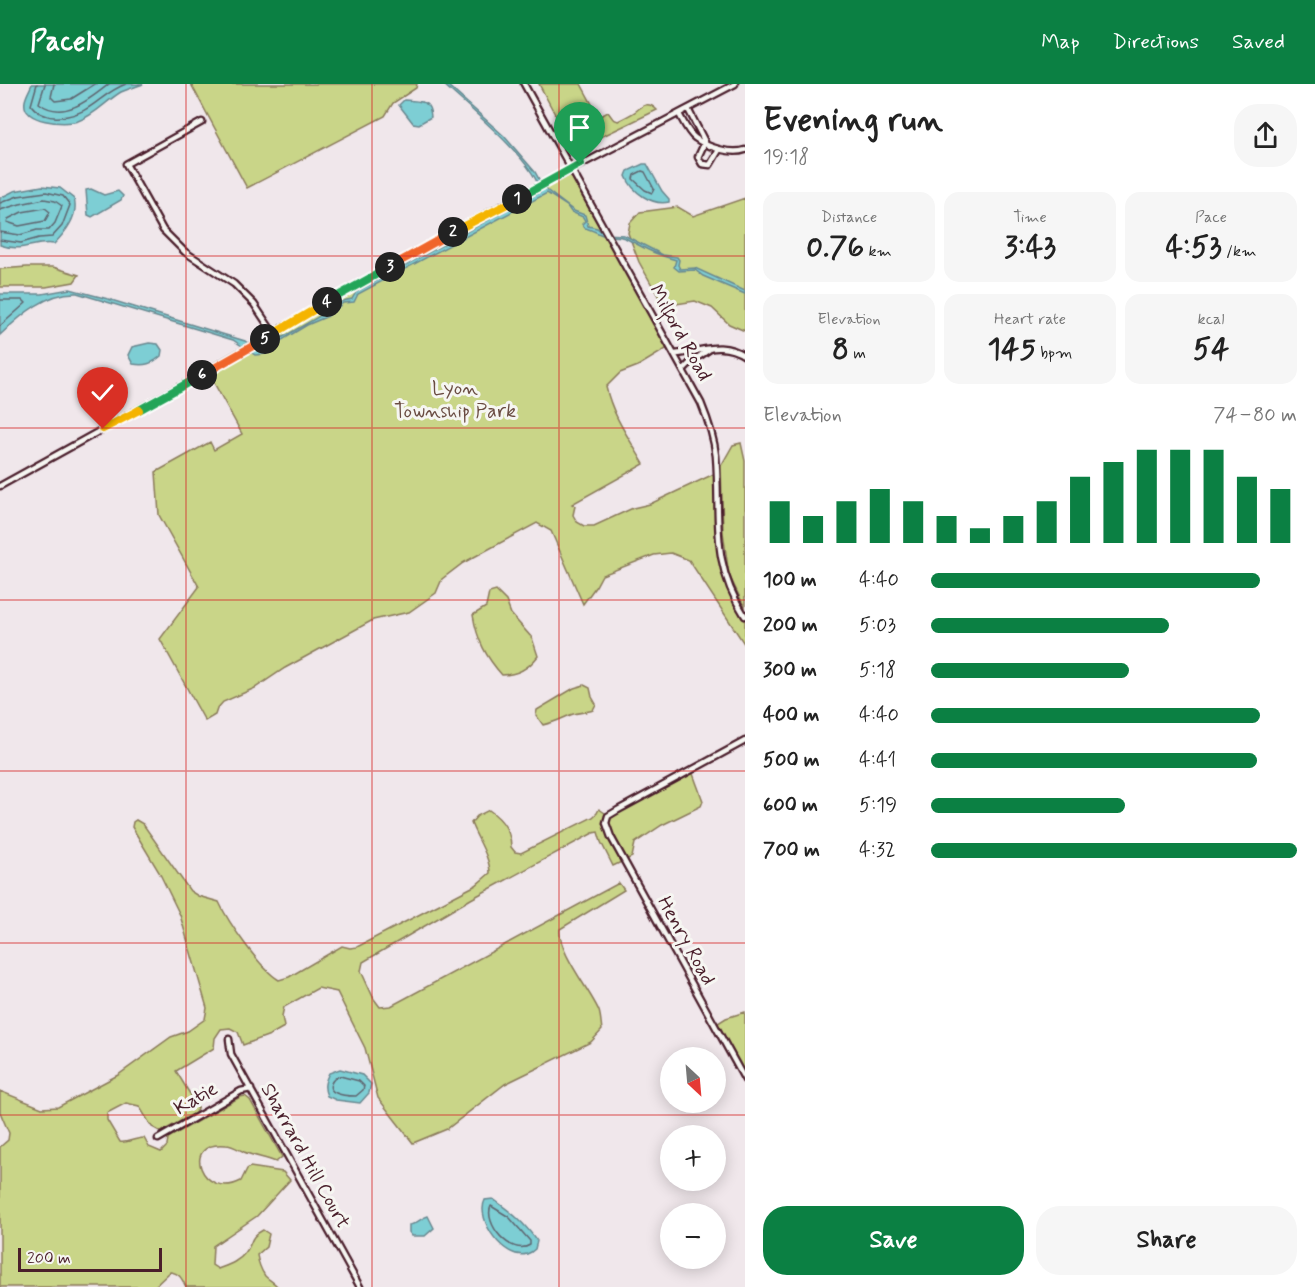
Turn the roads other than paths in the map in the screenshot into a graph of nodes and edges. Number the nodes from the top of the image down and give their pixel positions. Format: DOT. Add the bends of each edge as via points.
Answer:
graph roads {
  1 [pos="524,84"];
  2 [pos="735,84"];
  3 [pos="688,109"];
  4 [pos="679,114"];
  5 [pos="202,122"];
  6 [pos="705,142"];
  7 [pos="719,150"];
  8 [pos="745,150"];
  9 [pos="571,169"];
  10 [pos="274,334"];
  11 [pos="710,349"];
  12 [pos="675,354"];
  13 [pos="745,356"];
  14 [pos="684,369"];
  15 [pos="0,486"];
  16 [pos="745,616"];
  17 [pos="745,741"];
  18 [pos="229,1039"];
  19 [pos="745,1080"];
  20 [pos="251,1089"];
  21 [pos="158,1139"];
  22 [pos="360,1287"];
  1 -- 9 [label="street, Milford Road"];
  2 -- 3 [label="street"];
  3 -- 4 [label="street"];
  3 -- 6 [label="street"];
  4 -- 6 [label="street" via="692,135"];
  4 -- 9 [label="street"];
  5 -- 10 [label="street" via="126,164 163,230 185,252 234,284 254,304"];
  6 -- 7 [label="street"];
  6 -- 7 [label="street" via="698,157 702,164 710,165"];
  7 -- 8 [label="street"];
  9 -- 10 [label="street" via="354,286"];
  9 -- 12 [label="street, Milford Road"];
  10 -- 15 [label="street"];
  11 -- 12 [label="street"];
  11 -- 13 [label="street" via="728,348"];
  11 -- 14 [label="street"];
  12 -- 14 [label="street, Milford Road"];
  14 -- 16 [label="street, Milford Road" via="702,403 713,441 717,542 726,579"];
  17 -- 19 [label="street, Henry Road" via="608,816 606,824"];
  18 -- 20 [label="street, Sharrard Hill Court" via="231,1054"];
  20 -- 21 [label="street, Katie"];
  20 -- 22 [label="street, Sharrard Hill Court"];
}
